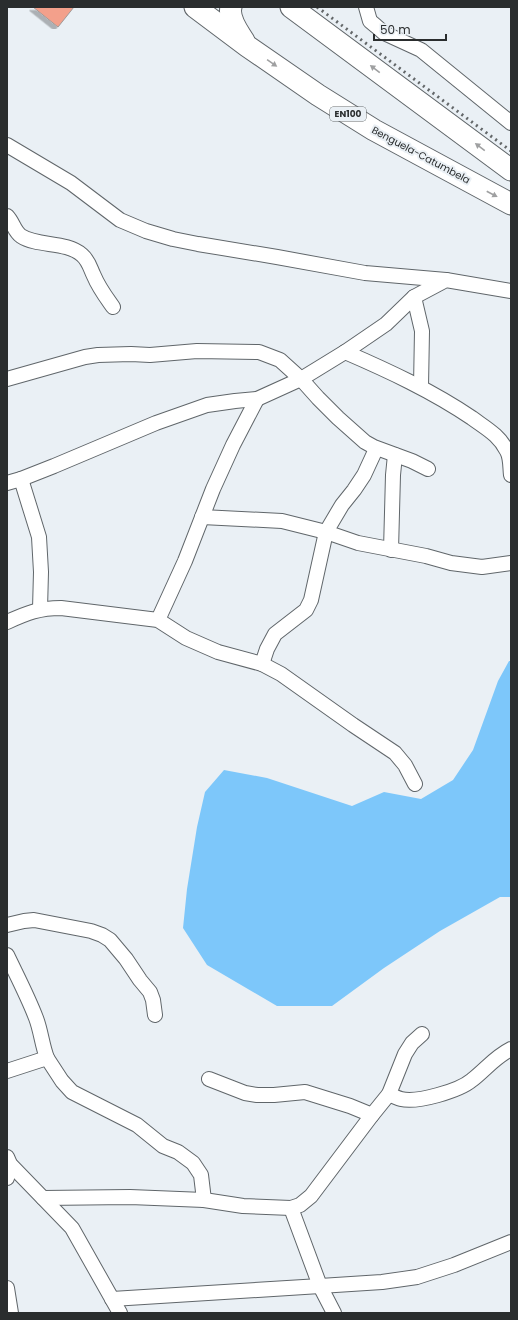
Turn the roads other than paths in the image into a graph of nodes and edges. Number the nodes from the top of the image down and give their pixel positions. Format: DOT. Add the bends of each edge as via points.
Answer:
graph roads {
  1 [pos="196,7"];
  2 [pos="231,7"];
  3 [pos="291,7"];
  4 [pos="366,7"];
  5 [pos="247,46"];
  6 [pos="511,123"];
  7 [pos="7,145"];
  8 [pos="511,170"];
  9 [pos="511,204"];
  10 [pos="7,216"];
  11 [pos="446,280"];
  12 [pos="511,290"];
  13 [pos="414,297"];
  14 [pos="113,307"];
  15 [pos="345,352"];
  16 [pos="7,379"];
  17 [pos="301,379"];
  18 [pos="420,386"];
  19 [pos="257,399"];
  20 [pos="376,448"];
  21 [pos="510,452"];
  22 [pos="395,455"];
  23 [pos="428,469"];
  24 [pos="511,475"];
  25 [pos="21,479"];
  26 [pos="7,483"];
  27 [pos="202,517"];
  28 [pos="326,532"];
  29 [pos="391,550"];
  30 [pos="511,563"];
  31 [pos="40,609"];
  32 [pos="158,620"];
  33 [pos="7,622"];
  34 [pos="262,664"];
  35 [pos="415,784"];
  36 [pos="7,925"];
  37 [pos="7,955"];
  38 [pos="155,1015"];
  39 [pos="422,1034"];
  40 [pos="511,1049"];
  41 [pos="47,1058"];
  42 [pos="7,1071"];
  43 [pos="209,1079"];
  44 [pos="389,1094"];
  45 [pos="372,1114"];
  46 [pos="9,1161"];
  47 [pos="7,1178"];
  48 [pos="43,1198"];
  49 [pos="204,1200"];
  50 [pos="291,1208"];
  51 [pos="511,1242"];
  52 [pos="320,1286"];
  53 [pos="7,1288"];
  54 [pos="112,1299"];
  55 [pos="11,1313"];
  56 [pos="120,1313"];
  57 [pos="334,1313"];
  1 -- 5 [label="highway, Benguela-Catumbela / EN100"];
  2 -- 5 [label="highway" via="233,23"];
  8 -- 3 [label="highway, one-way"];
  4 -- 6 [label="street" via="370,21 376,26 421,50"];
  5 -- 9 [label="highway, Benguela-Catumbela / EN100, one-way" via="374,130"];
  7 -- 11 [label="street" via="70,183 120,220 146,231 198,244 365,273"];
  10 -- 14 [label="street" via="21,236 81,254 87,260 103,294"];
  11 -- 12 [label="street"];
  11 -- 13 [label="street"];
  13 -- 15 [label="street" via="386,324"];
  13 -- 18 [label="street" via="422,330"];
  15 -- 17 [label="street"];
  15 -- 18 [label="street"];
  16 -- 17 [label="street" via="98,355 150,355 197,351 259,352 280,360"];
  17 -- 19 [label="street"];
  17 -- 20 [label="street" via="338,418 360,438"];
  18 -- 21 [label="street" via="497,436"];
  19 -- 25 [label="street" via="208,405 156,423"];
  19 -- 27 [label="street" via="227,457"];
  20 -- 22 [label="street"];
  20 -- 28 [label="street" via="364,475"];
  21 -- 24 [label="street"];
  22 -- 23 [label="street"];
  22 -- 29 [label="street"];
  25 -- 26 [label="street"];
  25 -- 31 [label="street" via="39,537"];
  27 -- 28 [label="street" via="282,521"];
  27 -- 32 [label="street"];
  28 -- 29 [label="street"];
  28 -- 34 [label="street" via="311,600 306,610 275,634"];
  29 -- 30 [label="street" via="482,567"];
  31 -- 32 [label="street" via="61,608"];
  31 -- 33 [label="street"];
  32 -- 34 [label="street" via="186,638 218,652"];
  34 -- 35 [label="street" via="286,677 395,753"];
  36 -- 38 [label="street" via="34,920 102,935 122,954 150,992"];
  37 -- 41 [label="street" via="36,1018"];
  39 -- 44 [label="street" via="405,1054"];
  40 -- 44 [label="street" via="500,1055 471,1082 457,1089 438,1096 415,1099 402,1099"];
  41 -- 42 [label="street"];
  41 -- 49 [label="street" via="72,1092 137,1125 163,1146 178,1152 193,1163 201,1175"];
  43 -- 45 [label="street" via="257,1095 305,1092"];
  44 -- 45 [label="street"];
  45 -- 50 [label="street" via="311,1196 300,1205"];
  46 -- 47 [label="street"];
  46 -- 48 [label="street"];
  48 -- 49 [label="street" via="130,1197"];
  48 -- 54 [label="street" via="72,1228"];
  49 -- 50 [label="street" via="243,1206"];
  50 -- 52 [label="street"];
  51 -- 52 [label="street" via="417,1277"];
  52 -- 54 [label="street"];
  52 -- 57 [label="street"];
  53 -- 55 [label="street"];
  54 -- 56 [label="street"];
}
